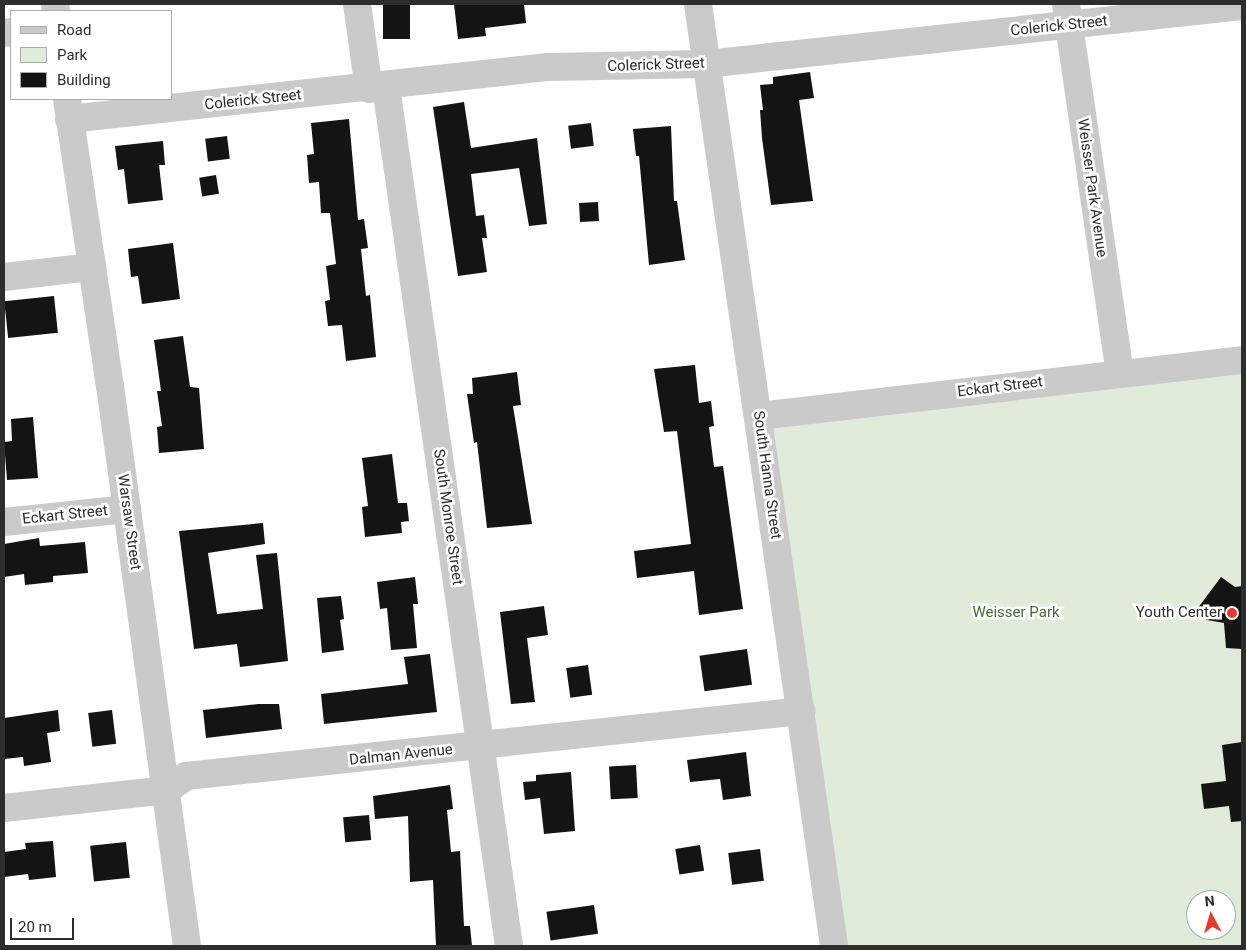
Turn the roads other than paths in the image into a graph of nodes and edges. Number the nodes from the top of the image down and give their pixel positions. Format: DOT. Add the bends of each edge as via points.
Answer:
graph roads {
  1 [pos="357,4"];
  2 [pos="698,4"];
  3 [pos="1242,6"];
  4 [pos="1068,14"];
  5 [pos="706,64"];
  6 [pos="378,88"];
  7 [pos="68,109"];
  8 [pos="92,268"];
  9 [pos="4,277"];
  10 [pos="1242,360"];
  11 [pos="1120,373"];
  12 [pos="759,416"];
  13 [pos="127,509"];
  14 [pos="4,522"];
  15 [pos="802,711"];
  16 [pos="482,746"];
  17 [pos="167,790"];
  18 [pos="4,808"];
  19 [pos="186,946"];
  20 [pos="509,946"];
  21 [pos="834,946"];
  1 -- 6 [label="street, South Monroe Street"];
  2 -- 5 [label="street, South Hanna Street"];
  3 -- 4 [label="street, Colerick Street"];
  4 -- 5 [label="street, Colerick Street"];
  4 -- 11 [label="street, Weisser Park Avenue"];
  5 -- 6 [label="street, Colerick Street" via="548,68"];
  5 -- 12 [label="street, South Hanna Street"];
  6 -- 7 [label="street, Colerick Street"];
  6 -- 16 [label="street, South Monroe Street"];
  7 -- 8 [label="street, Warsaw Street"];
  8 -- 9 [label="street"];
  8 -- 13 [label="street, Warsaw Street"];
  10 -- 11 [label="street, Eckart Street"];
  11 -- 12 [label="street, Eckart Street"];
  12 -- 15 [label="street, South Hanna Street"];
  13 -- 14 [label="street, Eckart Street"];
  13 -- 17 [label="street, Warsaw Street"];
  15 -- 16 [label="street, Dalman Avenue"];
  15 -- 21 [label="street, South Hanna Street"];
  16 -- 17 [label="street, Dalman Avenue" via="186,776"];
  16 -- 20 [label="street, South Monroe Street"];
  17 -- 18 [label="street, Dalman Avenue"];
  17 -- 19 [label="street, Warsaw Street"];
}
